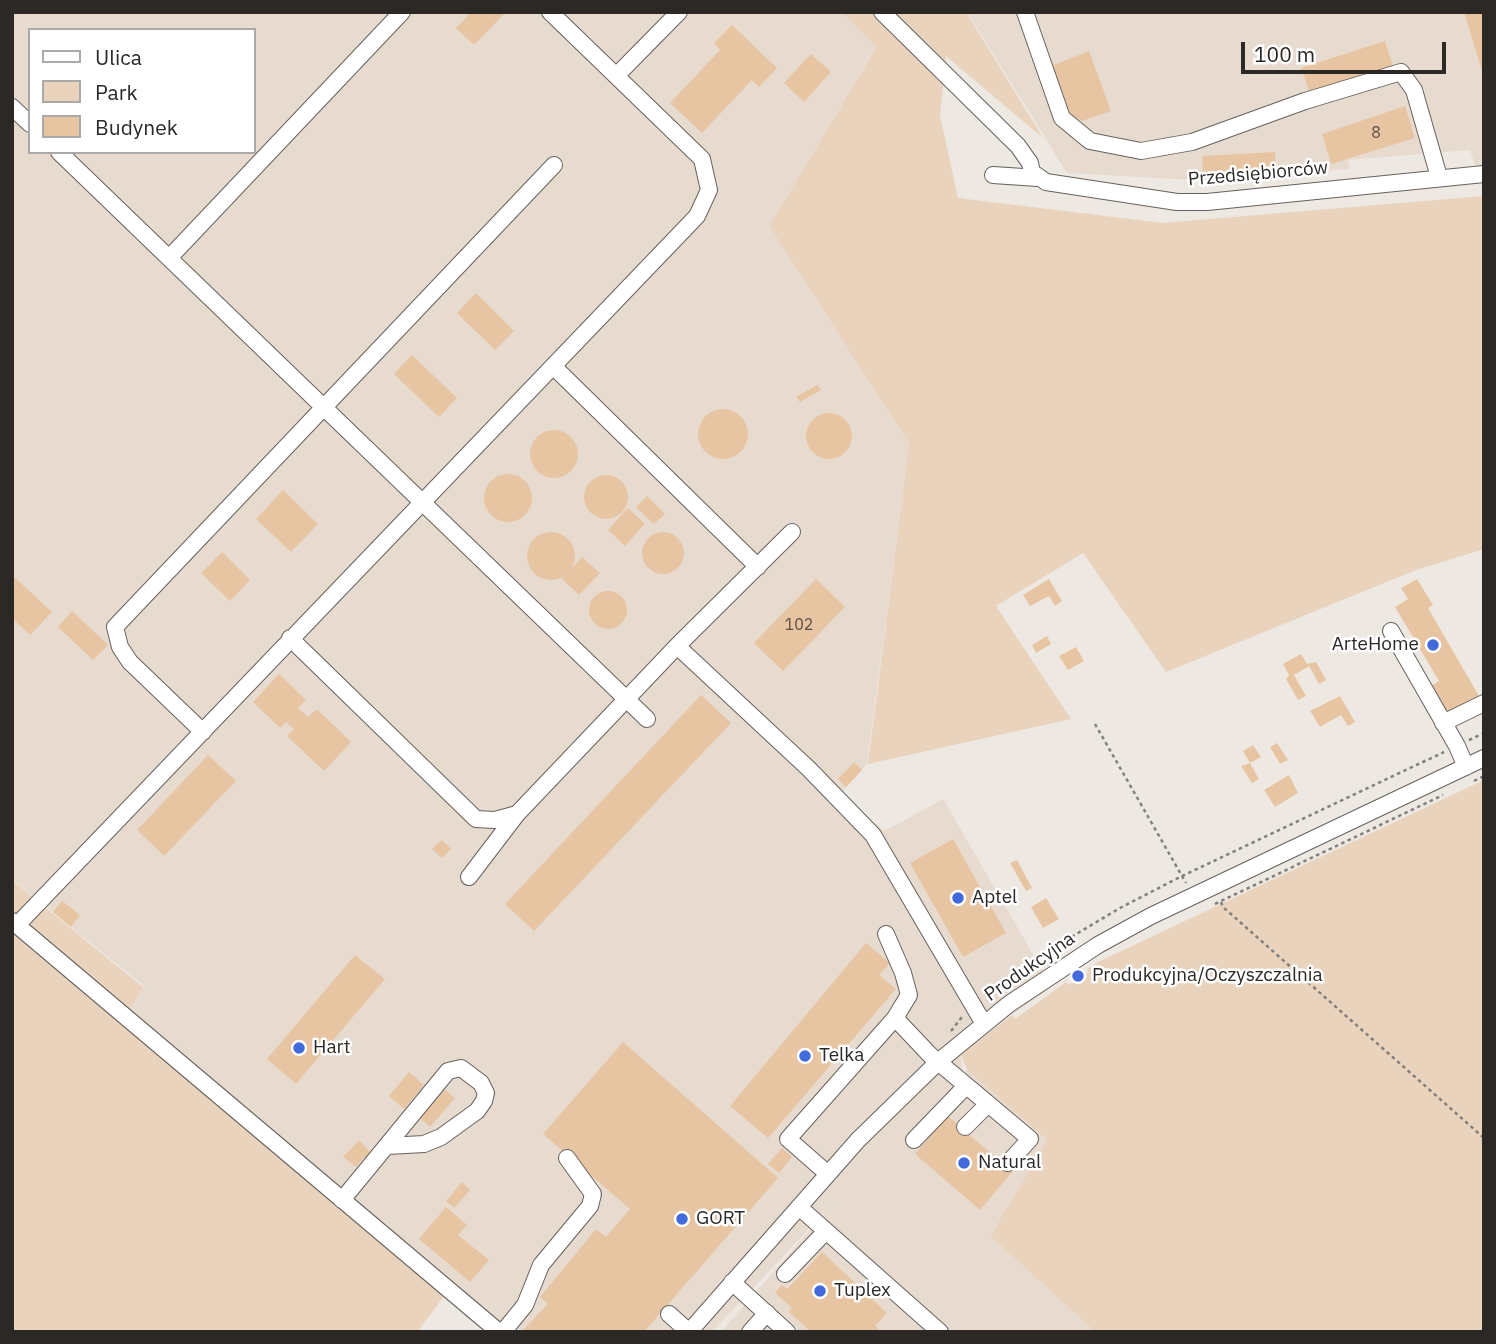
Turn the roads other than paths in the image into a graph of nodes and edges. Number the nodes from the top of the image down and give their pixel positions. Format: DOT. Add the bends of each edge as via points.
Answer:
graph roads {
  1 [pos="402,12"];
  2 [pos="550,12"];
  3 [pos="679,12"];
  4 [pos="883,12"];
  5 [pos="1025,12"];
  6 [pos="617,75"];
  7 [pos="12,107"];
  8 [pos="28,122"];
  9 [pos="61,154"];
  10 [pos="554,164"];
  11 [pos="1484,174"];
  12 [pos="993,175"];
  13 [pos="1439,177"];
  14 [pos="1038,178"];
  15 [pos="169,258"];
  16 [pos="553,366"];
  17 [pos="324,407"];
  18 [pos="423,501"];
  19 [pos="792,532"];
  20 [pos="758,566"];
  21 [pos="1391,631"];
  22 [pos="290,639"];
  23 [pos="677,646"];
  24 [pos="626,698"];
  25 [pos="1484,703"];
  26 [pos="647,719"];
  27 [pos="1443,723"];
  28 [pos="203,732"];
  29 [pos="1484,758"];
  30 [pos="1466,766"];
  31 [pos="517,814"];
  32 [pos="469,877"];
  33 [pos="15,923"];
  34 [pos="886,934"];
  35 [pos="895,1018"];
  36 [pos="984,1024"];
  37 [pos="938,1062"];
  38 [pos="965,1086"];
  39 [pos="988,1104"];
  40 [pos="965,1126"];
  41 [pos="914,1140"];
  42 [pos="387,1146"];
  43 [pos="566,1158"];
  44 [pos="1008,1163"];
  45 [pos="828,1174"];
  46 [pos="342,1200"];
  47 [pos="799,1207"];
  48 [pos="826,1231"];
  49 [pos="785,1274"];
  50 [pos="732,1282"];
  51 [pos="766,1313"];
  52 [pos="670,1314"];
  53 [pos="501,1332"];
  54 [pos="689,1332"];
  55 [pos="750,1332"];
  56 [pos="788,1332"];
  57 [pos="940,1332"];
  1 -- 15 [label="street"];
  2 -- 6 [label="street"];
  3 -- 6 [label="street"];
  4 -- 14 [label="street" via="1018,146"];
  5 -- 13 [label="street" via="1062,118 1090,141 1141,151 1192,142 1401,72 1414,90"];
  6 -- 16 [label="street" via="702,159 709,190 697,216"];
  7 -- 8 [label="street"];
  9 -- 15 [label="street"];
  10 -- 17 [label="street"];
  11 -- 13 [label="street, Przedsiębiorców"];
  12 -- 14 [label="street, Przedsiębiorców"];
  13 -- 14 [label="street, Przedsiębiorców" via="1207,202 1069,188"];
  15 -- 17 [label="street"];
  16 -- 18 [label="street"];
  16 -- 20 [label="street"];
  17 -- 18 [label="street"];
  17 -- 28 [label="street" via="115,627 130,663"];
  18 -- 22 [label="street"];
  18 -- 24 [label="street"];
  19 -- 20 [label="street"];
  20 -- 23 [label="street"];
  21 -- 27 [label="street"];
  22 -- 28 [label="street"];
  22 -- 31 [label="street" via="476,819"];
  23 -- 24 [label="street"];
  23 -- 36 [label="street" via="873,835"];
  24 -- 26 [label="street"];
  24 -- 31 [label="street"];
  25 -- 27 [label="street"];
  27 -- 30 [label="street"];
  28 -- 33 [label="street"];
  29 -- 30 [label="street, Produkcyjna"];
  30 -- 36 [label="street, Produkcyjna" via="1212,885 1098,945"];
  31 -- 32 [label="street"];
  33 -- 46 [label="street"];
  34 -- 35 [label="street" via="909,995"];
  35 -- 37 [label="street"];
  35 -- 45 [label="street" via="788,1139"];
  36 -- 37 [label="street, Produkcyjna"];
  37 -- 38 [label="street"];
  37 -- 45 [label="street, Produkcyjna"];
  38 -- 39 [label="street"];
  38 -- 41 [label="street"];
  39 -- 40 [label="street"];
  39 -- 44 [label="street" via="1030,1139"];
  42 -- 42 [label="street" via="448,1071 461,1068 481,1083 486,1093 477,1111 440,1137"];
  42 -- 46 [label="street"];
  43 -- 53 [label="street" via="593,1194 590,1206 541,1265 525,1305"];
  45 -- 47 [label="street, Produkcyjna"];
  46 -- 53 [label="street"];
  47 -- 48 [label="street"];
  47 -- 50 [label="street, Produkcyjna"];
  48 -- 49 [label="street"];
  48 -- 57 [label="street"];
  50 -- 51 [label="street"];
  50 -- 54 [label="street, Produkcyjna"];
  51 -- 55 [label="street"];
  51 -- 56 [label="street"];
  52 -- 54 [label="street"];
}
